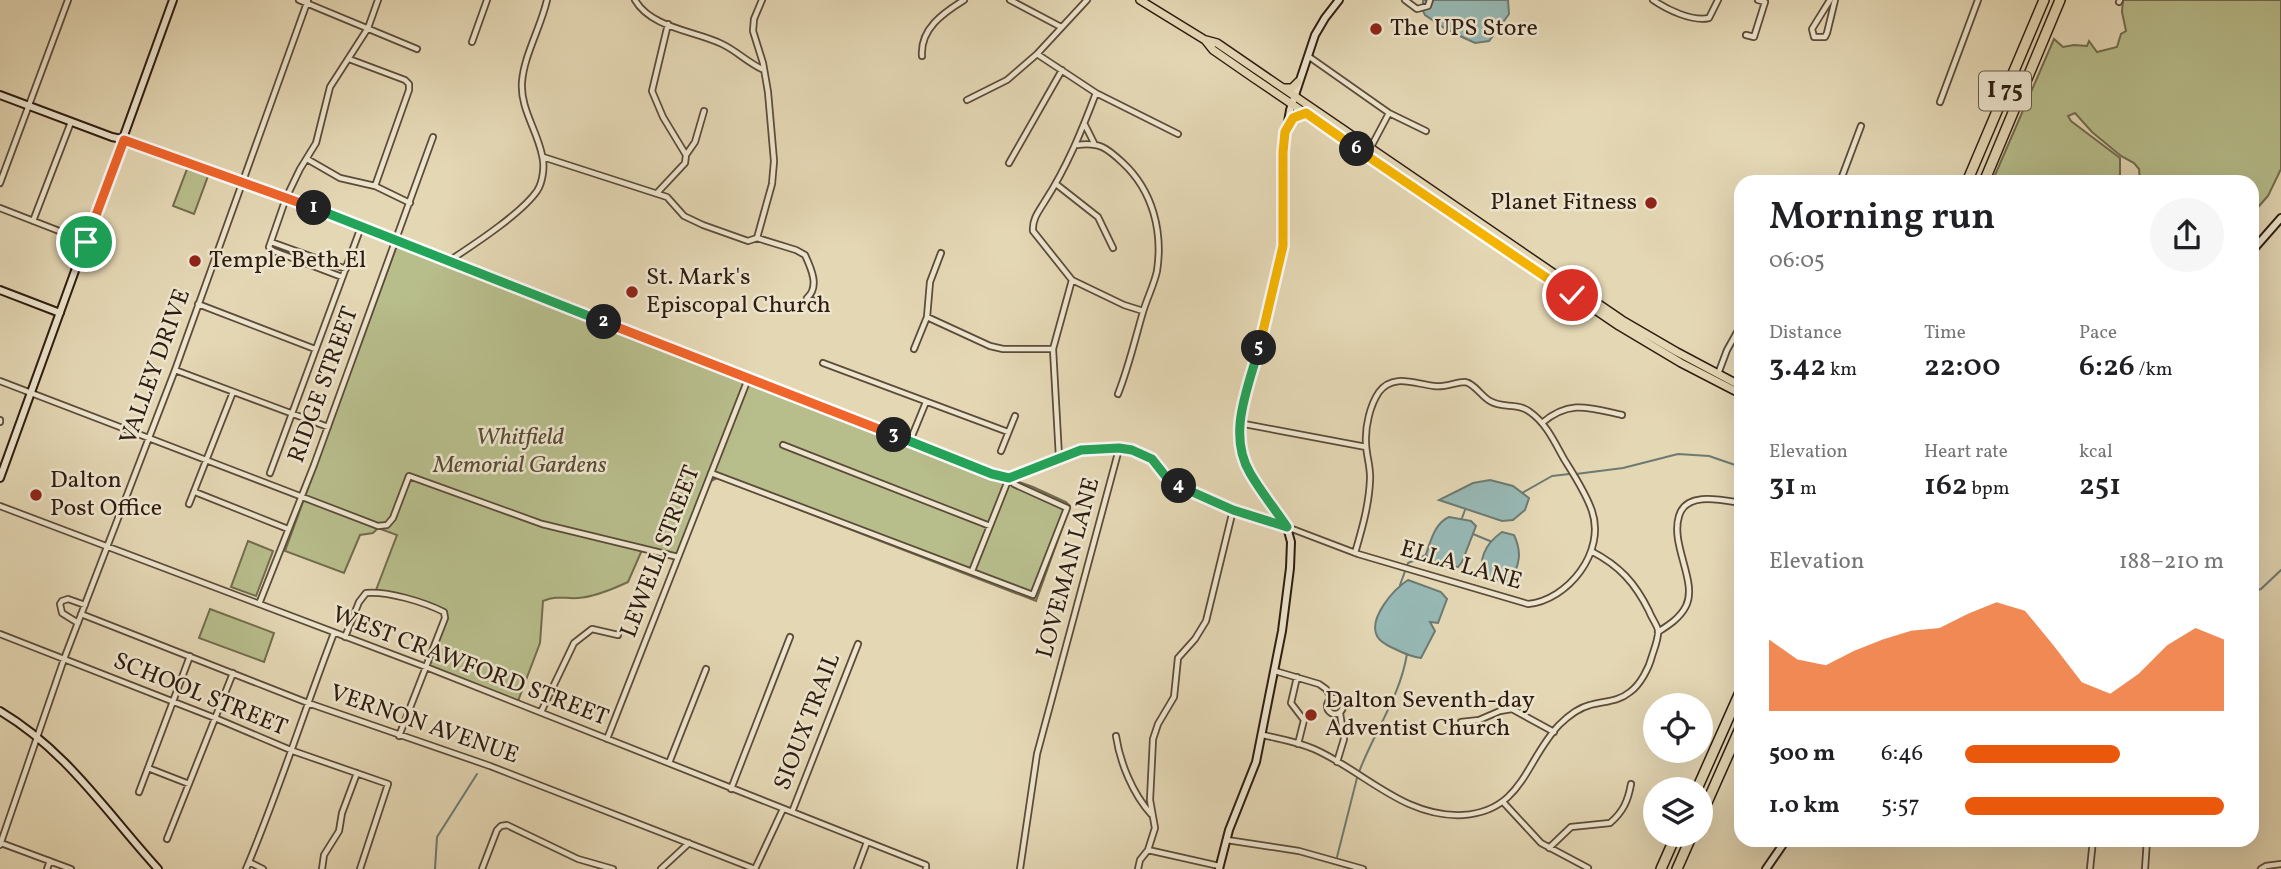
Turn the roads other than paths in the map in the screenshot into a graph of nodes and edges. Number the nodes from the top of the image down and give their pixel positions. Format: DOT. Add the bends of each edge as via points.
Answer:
graph roads {
  1 [pos="68,0"];
  2 [pos="173,0"];
  3 [pos="299,0"];
  4 [pos="378,0"];
  5 [pos="487,0"];
  6 [pos="547,0"];
  7 [pos="635,0"];
  8 [pos="762,0"];
  9 [pos="964,0"];
  10 [pos="1010,0"];
  11 [pos="1087,0"];
  12 [pos="1140,0"];
  13 [pos="1339,0"];
  14 [pos="1405,0"];
  15 [pos="1430,0"];
  16 [pos="1653,0"];
  17 [pos="1718,0"];
  18 [pos="1758,0"];
  19 [pos="1833,0"];
  20 [pos="1978,0"];
  21 [pos="2044,0"];
  22 [pos="2060,0"];
  23 [pos="307,1"];
  24 [pos="668,24"];
  25 [pos="1061,27"];
  26 [pos="368,28"];
  27 [pos="1746,34"];
  28 [pos="1205,40"];
  29 [pos="472,42"];
  30 [pos="417,49"];
  31 [pos="1037,54"];
  32 [pos="1307,55"];
  33 [pos="922,56"];
  34 [pos="348,59"];
  35 [pos="1062,70"];
  36 [pos="764,71"];
  37 [pos="1298,82"];
  38 [pos="1282,88"];
  39 [pos="1097,93"];
  40 [pos="0,94"];
  41 [pos="967,100"];
  42 [pos="1293,100"];
  43 [pos="1940,102"];
  44 [pos="30,106"];
  45 [pos="704,111"];
  46 [pos="1306,113"];
  47 [pos="1389,113"];
  48 [pos="71,121"];
  49 [pos="1085,122"];
  50 [pos="1861,126"];
  51 [pos="1426,131"];
  52 [pos="1285,132"];
  53 [pos="1178,134"];
  54 [pos="433,137"];
  55 [pos="124,140"];
  56 [pos="1094,143"];
  57 [pos="1076,145"];
  58 [pos="1371,149"];
  59 [pos="686,155"];
  60 [pos="543,157"];
  61 [pos="307,159"];
  62 [pos="1009,163"];
  63 [pos="1843,175"];
  64 [pos="1970,175"];
  65 [pos="1987,175"];
  66 [pos="243,181"];
  67 [pos="0,183"];
  68 [pos="1056,184"];
  69 [pos="375,186"];
  70 [pos="657,193"];
  71 [pos="286,198"];
  72 [pos="410,202"];
  73 [pos="0,208"];
  74 [pos="2281,218"];
  75 [pos="33,221"];
  76 [pos="361,226"];
  77 [pos="757,238"];
  78 [pos="396,240"];
  79 [pos="86,242"];
  80 [pos="271,242"];
  81 [pos="2259,243"];
  82 [pos="1113,248"];
  83 [pos="942,253"];
  84 [pos="449,261"];
  85 [pos="345,269"];
  86 [pos="342,277"];
  87 [pos="1072,279"];
  88 [pos="0,290"];
  89 [pos="198,304"];
  90 [pos="822,304"];
  91 [pos="1143,311"];
  92 [pos="60,313"];
  93 [pos="1610,316"];
  94 [pos="927,317"];
  95 [pos="1734,338"];
  96 [pos="315,349"];
  97 [pos="914,349"];
  98 [pos="1053,349"];
  99 [pos="822,363"];
  100 [pos="175,370"];
  101 [pos="1716,377"];
  102 [pos="749,378"];
  103 [pos="0,381"];
  104 [pos="1734,383"];
  105 [pos="1734,389"];
  106 [pos="233,392"];
  107 [pos="32,393"];
  108 [pos="1118,394"];
  109 [pos="926,402"];
  110 [pos="292,414"];
  111 [pos="1622,415"];
  112 [pos="1014,416"];
  113 [pos="1239,423"];
  114 [pos="1542,423"];
  115 [pos="328,427"];
  116 [pos="1007,432"];
  117 [pos="149,438"];
  118 [pos="910,442"];
  119 [pos="783,445"];
  120 [pos="1366,447"];
  121 [pos="1119,448"];
  122 [pos="1001,451"];
  123 [pos="1059,457"];
  124 [pos="206,460"];
  125 [pos="270,473"];
  126 [pos="711,473"];
  127 [pos="0,478"];
  128 [pos="1009,478"];
  129 [pos="195,492"];
  130 [pos="301,497"];
  131 [pos="1734,502"];
  132 [pos="189,504"];
  133 [pos="0,506"];
  134 [pos="1233,510"];
  135 [pos="990,526"];
  136 [pos="1287,527"];
  137 [pos="289,529"];
  138 [pos="108,548"];
  139 [pos="1591,551"];
  140 [pos="1355,553"];
  141 [pos="678,556"];
  142 [pos="972,571"];
  143 [pos="259,604"];
  144 [pos="85,605"];
  145 [pos="81,614"];
  146 [pos="78,623"];
  147 [pos="1657,632"];
  148 [pos="334,633"];
  149 [pos="0,634"];
  150 [pos="618,635"];
  151 [pos="345,637"];
  152 [pos="790,637"];
  153 [pos="858,643"];
  154 [pos="190,656"];
  155 [pos="64,659"];
  156 [pos="426,667"];
  157 [pos="706,669"];
  158 [pos="1275,671"];
  159 [pos="233,673"];
  160 [pos="1297,677"];
  161 [pos="1332,699"];
  162 [pos="173,702"];
  163 [pos="307,703"];
  164 [pos="1734,705"];
  165 [pos="1733,709"];
  166 [pos="0,711"];
  167 [pos="541,712"];
  168 [pos="1340,713"];
  169 [pos="215,718"];
  170 [pos="1461,722"];
  171 [pos="1554,732"];
  172 [pos="1263,735"];
  173 [pos="399,736"];
  174 [pos="1116,736"];
  175 [pos="37,737"];
  176 [pos="607,739"];
  177 [pos="1734,742"];
  178 [pos="1298,744"];
  179 [pos="293,751"];
  180 [pos="1337,762"];
  181 [pos="669,763"];
  182 [pos="148,768"];
  183 [pos="357,773"];
  184 [pos="1702,777"];
  185 [pos="189,783"];
  186 [pos="1631,784"];
  187 [pos="731,789"];
  188 [pos="1713,789"];
  189 [pos="139,792"];
  190 [pos="1504,803"];
  191 [pos="783,809"];
  192 [pos="792,813"];
  193 [pos="1152,814"];
  194 [pos="167,839"];
  195 [pos="1226,840"];
  196 [pos="689,842"];
  197 [pos="867,842"];
  198 [pos="0,843"];
  199 [pos="1671,847"];
  200 [pos="1687,847"];
  201 [pos="1781,847"];
  202 [pos="2092,847"];
  203 [pos="2147,847"];
  204 [pos="1549,848"];
  205 [pos="1148,850"];
  206 [pos="50,861"];
  207 [pos="249,862"];
  208 [pos="2281,864"];
  209 [pos="926,867"];
  210 [pos="1219,867"];
  211 [pos="662,868"];
  212 [pos="1588,868"];
  213 [pos="47,869"];
  214 [pos="71,869"];
  215 [pos="158,869"];
  216 [pos="246,869"];
  217 [pos="263,869"];
  218 [pos="322,869"];
  219 [pos="360,869"];
  220 [pos="482,869"];
  221 [pos="613,869"];
  222 [pos="654,869"];
  223 [pos="755,869"];
  224 [pos="857,869"];
  225 [pos="1020,869"];
  226 [pos="1138,869"];
  227 [pos="1363,869"];
  228 [pos="1661,869"];
  229 [pos="1677,869"];
  230 [pos="1766,869"];
  231 [pos="2090,869"];
  232 [pos="2145,869"];
  233 [pos="2261,869"];
  1 -- 44 [label="street"];
  2 -- 55 [label="street"];
  3 -- 23 [label="street"];
  4 -- 26 [label="street"];
  5 -- 29 [label="street"];
  6 -- 60 [label="street" via="522,83"];
  7 -- 24 [label="street" via="646,13"];
  8 -- 36 [label="street" via="753,31"];
  9 -- 33 [label="street" via="930,27 922,40"];
  10 -- 25 [label="street"];
  11 -- 25 [label="street"];
  12 -- 28 [label="main road"];
  13 -- 32 [label="street"];
  14 -- 15 [label="street" via="1417,9 1428,6"];
  16 -- 17 [label="street" via="1701,20 1709,18"];
  18 -- 27 [label="street" via="1765,2 1765,8 1754,37"];
  19 -- 19 [label="street" via="1827,33 1814,37 1812,29"];
  20 -- 43 [label="street"];
  21 -- 64 [label="highway, I 75"];
  22 -- 65 [label="highway, I 75"];
  23 -- 26 [label="street"];
  23 -- 66 [label="street, VALLEY DRIVE"];
  24 -- 36 [label="street" via="724,44"];
  24 -- 59 [label="street" via="652,91"];
  25 -- 31 [label="street"];
  26 -- 30 [label="street"];
  26 -- 34 [label="street"];
  28 -- 38 [label="main road" via="1217,43"];
  28 -- 42 [label="main road" via="1213,50"];
  31 -- 35 [label="street"];
  31 -- 41 [label="street" via="1007,80"];
  32 -- 37 [label="street"];
  32 -- 47 [label="street"];
  34 -- 61 [label="street" via="330,87 320,134"];
  34 -- 69 [label="street" via="405,80 410,87"];
  35 -- 39 [label="street"];
  35 -- 62 [label="street"];
  36 -- 77 [label="street" via="774,161"];
  37 -- 38 [label="main road" via="1292,88"];
  37 -- 42 [label="street"];
  38 -- 42 [label="main road"];
  39 -- 49 [label="street"];
  39 -- 53 [label="street"];
  40 -- 44 [label="street"];
  42 -- 46 [label="main road"];
  42 -- 52 [label="street"];
  42 -- 58 [label="main road"];
  44 -- 48 [label="street"];
  44 -- 67 [label="street"];
  45 -- 59 [label="street"];
  46 -- 52 [label="main road" via="1293,118"];
  46 -- 93 [label="main road"];
  47 -- 51 [label="street"];
  47 -- 58 [label="street"];
  48 -- 55 [label="street"];
  48 -- 75 [label="street"];
  49 -- 56 [label="street"];
  49 -- 57 [label="street"];
  50 -- 63 [label="street"];
  52 -- 113 [label="street" via="1283,246"];
  54 -- 72 [label="street, RIDGE STREET"];
  55 -- 66 [label="street"];
  55 -- 79 [label="street"];
  56 -- 57 [label="street"];
  56 -- 91 [label="street" via="1137,176 1154,210 1159,239 1157,273"];
  57 -- 68 [label="street"];
  58 -- 93 [label="main road"];
  59 -- 70 [label="street" via="685,163"];
  60 -- 70 [label="street"];
  60 -- 84 [label="street" via="538,190"];
  61 -- 69 [label="street" via="340,178"];
  61 -- 71 [label="street"];
  66 -- 71 [label="street"];
  66 -- 89 [label="street, VALLEY DRIVE"];
  68 -- 82 [label="street" via="1098,216"];
  68 -- 87 [label="street" via="1035,217 1033,231"];
  69 -- 72 [label="street"];
  70 -- 77 [label="street" via="703,225 748,241"];
  71 -- 76 [label="street"];
  71 -- 80 [label="street"];
  72 -- 78 [label="street, RIDGE STREET"];
  73 -- 75 [label="street"];
  74 -- 81 [label="street"];
  75 -- 79 [label="street"];
  76 -- 78 [label="street"];
  76 -- 85 [label="street"];
  77 -- 90 [label="street" via="805,256 814,286 807,298"];
  78 -- 84 [label="street"];
  78 -- 115 [label="street, RIDGE STREET"];
  79 -- 92 [label="street"];
  80 -- 85 [label="street"];
  80 -- 86 [label="street" via="271,250"];
  83 -- 94 [label="street" via="930,282"];
  84 -- 102 [label="street"];
  85 -- 86 [label="street"];
  86 -- 96 [label="street"];
  87 -- 91 [label="street"];
  87 -- 98 [label="street"];
  88 -- 92 [label="street"];
  89 -- 96 [label="street"];
  89 -- 100 [label="street, VALLEY DRIVE"];
  91 -- 108 [label="street"];
  92 -- 107 [label="street"];
  93 -- 101 [label="main road" via="1658,350"];
  94 -- 97 [label="street"];
  94 -- 98 [label="street" via="990,346"];
  95 -- 101 [label="street"];
  96 -- 110 [label="street"];
  98 -- 123 [label="street"];
  99 -- 109 [label="street"];
  100 -- 106 [label="street"];
  100 -- 117 [label="street, VALLEY DRIVE"];
  101 -- 104 [label="main road"];
  101 -- 105 [label="main road"];
  102 -- 118 [label="street"];
  102 -- 126 [label="street, LEWELL STREET"];
  103 -- 107 [label="street"];
  106 -- 110 [label="street"];
  106 -- 124 [label="street"];
  107 -- 117 [label="street"];
  107 -- 127 [label="street"];
  109 -- 116 [label="street"];
  109 -- 118 [label="street"];
  110 -- 115 [label="street"];
  110 -- 125 [label="street"];
  111 -- 114 [label="street" via="1571,407"];
  112 -- 116 [label="street"];
  113 -- 120 [label="street"];
  113 -- 136 [label="street" via="1240,448 1249,472"];
  114 -- 120 [label="street, ELLA LANE" via="1522,406 1492,402 1466,382 1442,387 1392,382 1378,395 1372,409"];
  114 -- 139 [label="street, ELLA LANE" via="1593,513"];
  115 -- 130 [label="street, RIDGE STREET"];
  116 -- 122 [label="street"];
  117 -- 124 [label="street"];
  117 -- 138 [label="street, VALLEY DRIVE"];
  118 -- 128 [label="street"];
  119 -- 135 [label="street"];
  120 -- 140 [label="street, ELLA LANE" via="1369,497"];
  121 -- 123 [label="street" via="1081,450"];
  121 -- 134 [label="street" via="1144,454 1183,489"];
  121 -- 225 [label="street, LOVEMAN LANE" via="1037,754"];
  123 -- 128 [label="street"];
  124 -- 129 [label="street"];
  124 -- 130 [label="street"];
  126 -- 141 [label="street, LEWELL STREET"];
  126 -- 142 [label="street"];
  128 -- 135 [label="street"];
  128 -- 142 [label="street" via="1067,508 1033,595"];
  129 -- 132 [label="street"];
  129 -- 137 [label="street"];
  130 -- 137 [label="street, RIDGE STREET"];
  130 -- 141 [label="street" via="378,526 387,525 409,476 542,524"];
  131 -- 147 [label="street" via="1688,501 1682,506 1676,537 1689,591 1687,605"];
  133 -- 138 [label="street, WEST CRAWFORD STREET"];
  134 -- 136 [label="street"];
  134 -- 193 [label="street" via="1206,621 1178,658 1174,696 1153,739"];
  135 -- 142 [label="street"];
  136 -- 140 [label="street, ELLA LANE"];
  136 -- 158 [label="street" via="1290,568"];
  137 -- 143 [label="street, RIDGE STREET"];
  138 -- 143 [label="street, WEST CRAWFORD STREET"];
  138 -- 144 [label="street, VALLEY DRIVE"];
  139 -- 140 [label="street, ELLA LANE" via="1560,593 1528,604"];
  139 -- 147 [label="street" via="1626,574"];
  141 -- 176 [label="street, LEWELL STREET"];
  143 -- 148 [label="street, WEST CRAWFORD STREET"];
  144 -- 145 [label="street, VALLEY DRIVE"];
  144 -- 146 [label="street" via="68,598 60,604 62,613"];
  145 -- 146 [label="street, VALLEY DRIVE"];
  145 -- 154 [label="street, VERNON AVENUE"];
  146 -- 155 [label="street, VALLEY DRIVE"];
  147 -- 171 [label="street" via="1649,666 1633,690 1611,702 1576,710"];
  148 -- 151 [label="street, WEST CRAWFORD STREET"];
  148 -- 163 [label="street"];
  149 -- 155 [label="street, SCHOOL STREET"];
  150 -- 167 [label="street" via="592,629 575,643"];
  151 -- 156 [label="street, WEST CRAWFORD STREET"];
  151 -- 156 [label="street" via="366,593 433,607 444,612 445,618"];
  152 -- 187 [label="street"];
  153 -- 192 [label="street, SIOUX TRAIL"];
  154 -- 159 [label="street, VERNON AVENUE"];
  154 -- 162 [label="street"];
  155 -- 162 [label="street, SCHOOL STREET"];
  155 -- 175 [label="street, VALLEY DRIVE"];
  156 -- 167 [label="street, WEST CRAWFORD STREET"];
  156 -- 173 [label="street"];
  157 -- 181 [label="street"];
  158 -- 160 [label="street"];
  158 -- 172 [label="street"];
  159 -- 163 [label="street, VERNON AVENUE"];
  159 -- 169 [label="street"];
  160 -- 161 [label="street" via="1326,689"];
  160 -- 178 [label="street" via="1291,703 1304,720"];
  161 -- 168 [label="street" via="1343,704"];
  161 -- 168 [label="street" via="1328,710"];
  162 -- 169 [label="street, SCHOOL STREET"];
  162 -- 182 [label="street"];
  163 -- 173 [label="street, VERNON AVENUE"];
  163 -- 179 [label="street"];
  164 -- 165 [label="highway"];
  165 -- 184 [label="highway"];
  166 -- 175 [label="street"];
  167 -- 176 [label="street, WEST CRAWFORD STREET"];
  168 -- 180 [label="street" via="1344,739"];
  169 -- 179 [label="street, SCHOOL STREET"];
  169 -- 185 [label="street"];
  170 -- 171 [label="street" via="1512,709"];
  171 -- 190 [label="street"];
  172 -- 178 [label="street"];
  172 -- 195 [label="street" via="1252,778"];
  173 -- 196 [label="street, VERNON AVENUE"];
  174 -- 193 [label="street" via="1118,753"];
  175 -- 198 [label="street, VALLEY DRIVE"];
  175 -- 215 [label="street" via="81,777"];
  176 -- 181 [label="street, WEST CRAWFORD STREET"];
  177 -- 188 [label="highway"];
  178 -- 180 [label="street"];
  179 -- 183 [label="street, SCHOOL STREET"];
  179 -- 207 [label="street"];
  180 -- 190 [label="street" via="1401,801 1429,811 1461,815"];
  181 -- 187 [label="street, WEST CRAWFORD STREET"];
  182 -- 185 [label="street"];
  182 -- 189 [label="street"];
  183 -- 218 [label="street"];
  183 -- 219 [label="street, SCHOOL STREET" via="388,785"];
  185 -- 194 [label="street"];
  186 -- 204 [label="street" via="1624,809 1610,823 1571,827"];
  187 -- 191 [label="street, WEST CRAWFORD STREET"];
  190 -- 204 [label="street"];
  191 -- 192 [label="street, WEST CRAWFORD STREET"];
  191 -- 223 [label="street"];
  192 -- 197 [label="street, WEST CRAWFORD STREET"];
  193 -- 205 [label="street" via="1155,828"];
  195 -- 210 [label="street"];
  195 -- 227 [label="street"];
  196 -- 211 [label="street"];
  196 -- 223 [label="street, VERNON AVENUE"];
  197 -- 209 [label="street, WEST CRAWFORD STREET"];
  197 -- 224 [label="street"];
  198 -- 206 [label="street"];
  199 -- 228 [label="highway"];
  200 -- 229 [label="highway"];
  201 -- 230 [label="street"];
  202 -- 231 [label="street"];
  203 -- 232 [label="street"];
  204 -- 212 [label="street"];
  205 -- 210 [label="street"];
  205 -- 226 [label="street"];
  206 -- 213 [label="street"];
  206 -- 214 [label="street"];
  207 -- 216 [label="street"];
  207 -- 217 [label="street"];
  208 -- 233 [label="street"];
  211 -- 222 [label="street"];
  220 -- 221 [label="street" via="501,825"];
}
